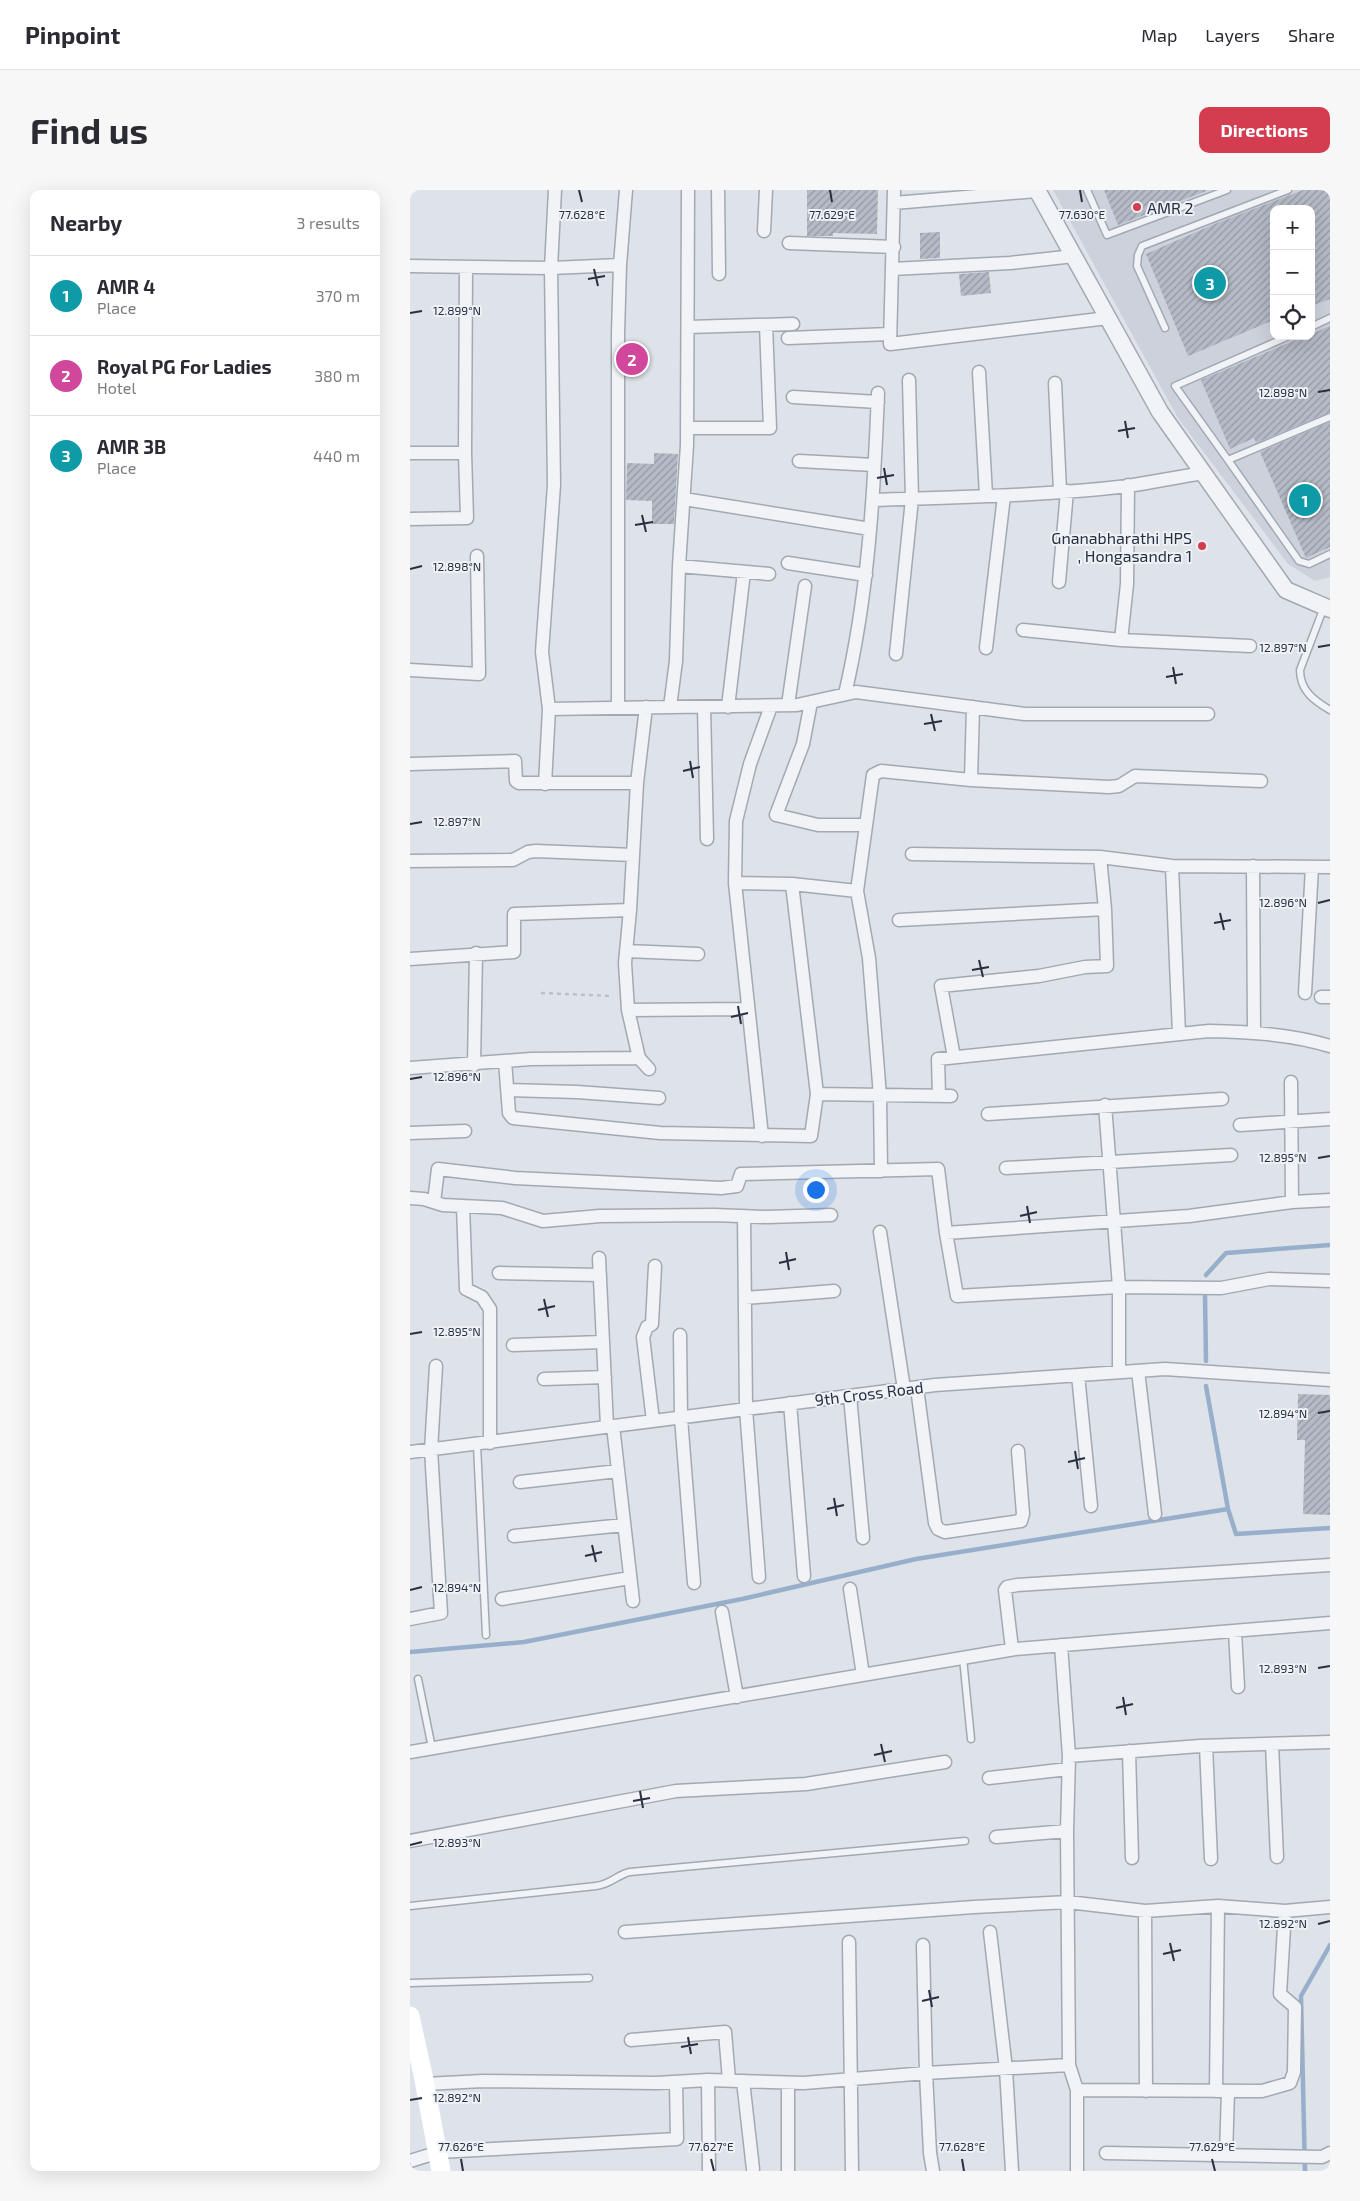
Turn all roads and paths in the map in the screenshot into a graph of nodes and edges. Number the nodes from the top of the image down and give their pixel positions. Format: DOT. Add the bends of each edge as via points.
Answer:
graph roads {
  1 [pos="555,190"];
  2 [pos="626,190"];
  3 [pos="688,190"];
  4 [pos="718,190"];
  5 [pos="766,190"];
  6 [pos="1086,190"];
  7 [pos="1227,190"];
  8 [pos="1288,190"];
  9 [pos="1037,191"];
  10 [pos="894,196"];
  11 [pos="764,231"];
  12 [pos="789,243"];
  13 [pos="894,248"];
  14 [pos="1074,256"];
  15 [pos="410,266"];
  16 [pos="620,266"];
  17 [pos="466,267"];
  18 [pos="551,268"];
  19 [pos="892,268"];
  20 [pos="719,274"];
  21 [pos="1108,318"];
  22 [pos="1330,318"];
  23 [pos="793,324"];
  24 [pos="766,325"];
  25 [pos="1315,325"];
  26 [pos="688,327"];
  27 [pos="1165,328"];
  28 [pos="890,334"];
  29 [pos="788,338"];
  30 [pos="1280,340"];
  31 [pos="979,372"];
  32 [pos="909,380"];
  33 [pos="1055,383"];
  34 [pos="793,397"];
  35 [pos="1330,417"];
  36 [pos="687,428"];
  37 [pos="410,453"];
  38 [pos="465,453"];
  39 [pos="1228,460"];
  40 [pos="799,461"];
  41 [pos="874,465"];
  42 [pos="1203,473"];
  43 [pos="1128,486"];
  44 [pos="1064,491"];
  45 [pos="986,495"];
  46 [pos="1004,496"];
  47 [pos="684,499"];
  48 [pos="912,499"];
  49 [pos="873,500"];
  50 [pos="410,519"];
  51 [pos="870,529"];
  52 [pos="1330,554"];
  53 [pos="477,556"];
  54 [pos="788,563"];
  55 [pos="680,566"];
  56 [pos="744,572"];
  57 [pos="769,574"];
  58 [pos="866,575"];
  59 [pos="1059,582"];
  60 [pos="805,586"];
  61 [pos="1327,608"];
  62 [pos="1023,630"];
  63 [pos="1121,640"];
  64 [pos="1250,646"];
  65 [pos="986,648"];
  66 [pos="896,654"];
  67 [pos="410,670"];
  68 [pos="845,694"];
  69 [pos="811,702"];
  70 [pos="788,705"];
  71 [pos="771,706"];
  72 [pos="618,707"];
  73 [pos="646,707"];
  74 [pos="670,707"];
  75 [pos="704,707"];
  76 [pos="728,707"];
  77 [pos="973,707"];
  78 [pos="549,709"];
  79 [pos="1330,710"];
  80 [pos="1208,714"];
  81 [pos="410,764"];
  82 [pos="971,780"];
  83 [pos="1260,781"];
  84 [pos="637,783"];
  85 [pos="545,784"];
  86 [pos="866,825"];
  87 [pos="706,839"];
  88 [pos="912,854"];
  89 [pos="633,855"];
  90 [pos="1100,857"];
  91 [pos="410,860"];
  92 [pos="1172,866"];
  93 [pos="1253,866"];
  94 [pos="1312,867"];
  95 [pos="1330,867"];
  96 [pos="735,882"];
  97 [pos="792,884"];
  98 [pos="857,891"];
  99 [pos="1105,909"];
  100 [pos="630,910"];
  101 [pos="899,920"];
  102 [pos="626,951"];
  103 [pos="476,953"];
  104 [pos="698,954"];
  105 [pos="410,959"];
  106 [pos="1305,992"];
  107 [pos="541,993"];
  108 [pos="627,996"];
  109 [pos="748,1009"];
  110 [pos="628,1010"];
  111 [pos="1254,1032"];
  112 [pos="1179,1034"];
  113 [pos="1330,1046"];
  114 [pos="954,1057"];
  115 [pos="639,1058"];
  116 [pos="505,1062"];
  117 [pos="474,1065"];
  118 [pos="410,1068"];
  119 [pos="649,1069"];
  120 [pos="1292,1082"];
  121 [pos="508,1090"];
  122 [pos="817,1094"];
  123 [pos="880,1096"];
  124 [pos="659,1098"];
  125 [pos="1222,1099"];
  126 [pos="1105,1105"];
  127 [pos="988,1114"];
  128 [pos="1330,1119"];
  129 [pos="1292,1122"];
  130 [pos="1240,1125"];
  131 [pos="465,1132"];
  132 [pos="410,1133"];
  133 [pos="762,1136"];
  134 [pos="1231,1156"];
  135 [pos="1108,1162"];
  136 [pos="1006,1168"];
  137 [pos="881,1171"];
  138 [pos="410,1198"];
  139 [pos="1330,1200"];
  140 [pos="434,1202"];
  141 [pos="1292,1202"];
  142 [pos="463,1206"];
  143 [pos="831,1215"];
  144 [pos="744,1216"];
  145 [pos="1114,1222"];
  146 [pos="880,1232"];
  147 [pos="946,1233"];
  148 [pos="599,1258"];
  149 [pos="655,1266"];
  150 [pos="499,1273"];
  151 [pos="600,1275"];
  152 [pos="1330,1281"];
  153 [pos="1119,1287"];
  154 [pos="834,1291"];
  155 [pos="746,1298"];
  156 [pos="680,1335"];
  157 [pos="603,1342"];
  158 [pos="512,1345"];
  159 [pos="436,1366"];
  160 [pos="1138,1371"];
  161 [pos="1119,1372"];
  162 [pos="1078,1375"];
  163 [pos="605,1377"];
  164 [pos="544,1379"];
  165 [pos="1330,1380"];
  166 [pos="910,1388"];
  167 [pos="850,1396"];
  168 [pos="790,1403"];
  169 [pos="746,1409"];
  170 [pos="681,1418"];
  171 [pos="653,1422"];
  172 [pos="610,1426"];
  173 [pos="483,1444"];
  174 [pos="430,1450"];
  175 [pos="1018,1451"];
  176 [pos="410,1452"];
  177 [pos="618,1471"];
  178 [pos="520,1482"];
  179 [pos="1091,1506"];
  180 [pos="1154,1514"];
  181 [pos="624,1525"];
  182 [pos="514,1536"];
  183 [pos="863,1538"];
  184 [pos="1330,1565"];
  185 [pos="804,1576"];
  186 [pos="760,1577"];
  187 [pos="630,1578"];
  188 [pos="694,1583"];
  189 [pos="850,1589"];
  190 [pos="502,1599"];
  191 [pos="633,1601"];
  192 [pos="722,1612"];
  193 [pos="410,1619"];
  194 [pos="1330,1623"];
  195 [pos="1236,1631"];
  196 [pos="486,1635"];
  197 [pos="1061,1645"];
  198 [pos="1012,1649"];
  199 [pos="963,1658"];
  200 [pos="862,1675"];
  201 [pos="418,1679"];
  202 [pos="1238,1687"];
  203 [pos="737,1697"];
  204 [pos="971,1739"];
  205 [pos="1330,1742"];
  206 [pos="1272,1744"];
  207 [pos="1206,1746"];
  208 [pos="432,1748"];
  209 [pos="1129,1751"];
  210 [pos="410,1752"];
  211 [pos="1069,1756"];
  212 [pos="944,1762"];
  213 [pos="1068,1769"];
  214 [pos="989,1778"];
  215 [pos="1068,1831"];
  216 [pos="996,1838"];
  217 [pos="410,1841"];
  218 [pos="964,1842"];
  219 [pos="1277,1857"];
  220 [pos="1132,1858"];
  221 [pos="1211,1859"];
  222 [pos="1068,1902"];
  223 [pos="410,1906"];
  224 [pos="1218,1906"];
  225 [pos="1330,1907"];
  226 [pos="1145,1911"];
  227 [pos="1285,1911"];
  228 [pos="625,1932"];
  229 [pos="990,1932"];
  230 [pos="849,1942"];
  231 [pos="923,1945"];
  232 [pos="589,1978"];
  233 [pos="410,1983"];
  234 [pos="410,2016"];
  235 [pos="631,2040"];
  236 [pos="1069,2065"];
  237 [pos="1006,2069"];
  238 [pos="926,2073"];
  239 [pos="420,2079"];
  240 [pos="852,2079"];
  241 [pos="708,2080"];
  242 [pos="729,2080"];
  243 [pos="743,2081"];
  244 [pos="676,2082"];
  245 [pos="788,2083"];
  246 [pos="1077,2090"];
  247 [pos="1146,2091"];
  248 [pos="1222,2091"];
  249 [pos="1106,2153"];
  250 [pos="1330,2153"];
  251 [pos="1226,2155"];
  252 [pos="410,2160"];
  253 [pos="440,2162"];
  254 [pos="754,2169"];
  255 [pos="709,2171"];
  256 [pos="788,2171"];
  257 [pos="852,2171"];
  258 [pos="933,2171"];
  259 [pos="1012,2171"];
  260 [pos="1078,2171"];
  1 -- 18 [label="street"];
  2 -- 16 [label="street"];
  3 -- 26 [label="street"];
  4 -- 20 [label="street"];
  5 -- 11 [label="street"];
  6 -- 7 [label="lane" via="1107,236"];
  8 -- 27 [label="lane" via="1142,246 1137,266"];
  9 -- 10 [label="street"];
  9 -- 14 [label="street"];
  10 -- 13 [label="street"];
  12 -- 13 [label="street"];
  13 -- 19 [label="street"];
  14 -- 19 [label="street" via="1010,263"];
  14 -- 21 [label="street"];
  15 -- 17 [label="street"];
  16 -- 18 [label="street"];
  16 -- 72 [label="street"];
  17 -- 18 [label="street"];
  17 -- 38 [label="street"];
  18 -- 78 [label="street" via="554,485 542,652"];
  19 -- 28 [label="street"];
  21 -- 28 [label="street" via="890,344"];
  21 -- 42 [label="street" via="1160,412"];
  22 -- 25 [label="lane"];
  23 -- 24 [label="street"];
  24 -- 26 [label="street"];
  24 -- 36 [label="street" via="770,428"];
  26 -- 36 [label="street"];
  28 -- 29 [label="street"];
  30 -- 39 [label="lane" via="1175,386"];
  31 -- 45 [label="street"];
  32 -- 48 [label="street"];
  33 -- 44 [label="street"];
  34 -- 41 [label="street" via="878,398"];
  35 -- 39 [label="lane"];
  36 -- 47 [label="street"];
  37 -- 38 [label="street"];
  38 -- 50 [label="street" via="467,518"];
  39 -- 52 [label="lane" via="1299,562 1309,564"];
  40 -- 41 [label="street"];
  41 -- 49 [label="street"];
  42 -- 43 [label="street"];
  42 -- 61 [label="street" via="1286,590"];
  43 -- 44 [label="street"];
  43 -- 63 [label="street" via="1127,584"];
  44 -- 46 [label="street"];
  44 -- 59 [label="street"];
  45 -- 46 [label="street"];
  45 -- 48 [label="street"];
  46 -- 65 [label="street"];
  47 -- 51 [label="street"];
  47 -- 55 [label="street"];
  48 -- 49 [label="street"];
  48 -- 66 [label="street"];
  49 -- 51 [label="street"];
  51 -- 58 [label="street"];
  53 -- 67 [label="street" via="479,674"];
  54 -- 58 [label="street"];
  55 -- 56 [label="street"];
  55 -- 74 [label="street" via="676,661"];
  56 -- 57 [label="street"];
  56 -- 76 [label="street"];
  58 -- 68 [label="street" via="857,644"];
  60 -- 70 [label="street"];
  61 -- 79 [label="lane" via="1300,670 1300,680 1317,703"];
  62 -- 63 [label="street"];
  63 -- 64 [label="street"];
  68 -- 69 [label="street"];
  68 -- 77 [label="street" via="856,692"];
  69 -- 70 [label="street"];
  69 -- 86 [label="street" via="803,744 776,815 818,825"];
  70 -- 71 [label="street"];
  71 -- 76 [label="street"];
  71 -- 96 [label="street" via="750,764 736,821"];
  72 -- 73 [label="street"];
  72 -- 78 [label="street"];
  73 -- 74 [label="street"];
  73 -- 84 [label="street"];
  74 -- 75 [label="street"];
  75 -- 76 [label="street"];
  75 -- 87 [label="street"];
  77 -- 80 [label="street" via="1025,714"];
  77 -- 82 [label="street"];
  78 -- 85 [label="street"];
  81 -- 85 [label="street" via="515,761 517,782"];
  82 -- 83 [label="street" via="1109,786 1119,786 1135,776"];
  82 -- 86 [label="street" via="876,772"];
  84 -- 85 [label="street"];
  84 -- 89 [label="street"];
  86 -- 98 [label="street"];
  88 -- 90 [label="street"];
  89 -- 91 [label="street" via="536,851 513,860"];
  89 -- 100 [label="street"];
  90 -- 92 [label="street"];
  90 -- 99 [label="street"];
  92 -- 93 [label="street"];
  92 -- 112 [label="street"];
  93 -- 94 [label="street"];
  93 -- 111 [label="street"];
  94 -- 95 [label="street"];
  94 -- 106 [label="street"];
  96 -- 97 [label="street"];
  96 -- 109 [label="street"];
  97 -- 98 [label="street"];
  97 -- 122 [label="street"];
  98 -- 123 [label="street" via="869,958"];
  99 -- 101 [label="street"];
  99 -- 114 [label="street" via="1107,966 941,986"];
  100 -- 102 [label="street"];
  100 -- 103 [label="street" via="514,914 514,952"];
  102 -- 104 [label="street"];
  102 -- 108 [label="street"];
  103 -- 105 [label="street"];
  103 -- 117 [label="street"];
  107 -- 108 [label="path"];
  108 -- 110 [label="street"];
  109 -- 110 [label="street"];
  109 -- 133 [label="street"];
  110 -- 115 [label="street"];
  111 -- 112 [label="street"];
  111 -- 113 [label="street" via="1307,1039"];
  112 -- 114 [label="street"];
  114 -- 123 [label="street" via="938,1058 945,1096"];
  115 -- 116 [label="street"];
  115 -- 119 [label="street"];
  116 -- 117 [label="street"];
  116 -- 121 [label="street"];
  117 -- 118 [label="street"];
  120 -- 129 [label="street"];
  121 -- 124 [label="street"];
  121 -- 133 [label="street" via="509,1113 513,1118 660,1132"];
  122 -- 123 [label="street"];
  122 -- 133 [label="street" via="811,1136"];
  123 -- 137 [label="street"];
  125 -- 126 [label="street"];
  126 -- 127 [label="street"];
  126 -- 135 [label="street"];
  128 -- 129 [label="street"];
  129 -- 130 [label="street"];
  129 -- 141 [label="street"];
  131 -- 132 [label="street"];
  134 -- 135 [label="street"];
  135 -- 136 [label="street"];
  135 -- 145 [label="street"];
  137 -- 140 [label="street" via="741,1174 737,1186 721,1188 515,1178 438,1170"];
  137 -- 147 [label="street" via="938,1169"];
  138 -- 140 [label="street"];
  139 -- 141 [label="street"];
  140 -- 142 [label="street"];
  141 -- 145 [label="street"];
  142 -- 144 [label="street" via="502,1208 543,1221 600,1216"];
  142 -- 173 [label="street" via="466,1289 482,1297 490,1309"];
  143 -- 144 [label="street"];
  144 -- 155 [label="street"];
  145 -- 147 [label="street"];
  145 -- 153 [label="street"];
  146 -- 166 [label="street"];
  147 -- 153 [label="street" via="957,1296"];
  148 -- 151 [label="street"];
  149 -- 171 [label="street" via="652,1324 643,1337"];
  150 -- 151 [label="street"];
  151 -- 157 [label="street"];
  152 -- 153 [label="street" via="1269,1279 1221,1288"];
  153 -- 161 [label="street"];
  154 -- 155 [label="street"];
  155 -- 169 [label="street"];
  156 -- 170 [label="street"];
  157 -- 158 [label="street"];
  157 -- 163 [label="street"];
  159 -- 174 [label="street"];
  160 -- 161 [label="street, 9th Cross Road"];
  160 -- 165 [label="street, 9th Cross Road" via="1165,1369"];
  160 -- 180 [label="street"];
  161 -- 162 [label="street, 9th Cross Road"];
  162 -- 166 [label="street, 9th Cross Road"];
  162 -- 179 [label="street"];
  163 -- 164 [label="street"];
  163 -- 172 [label="street"];
  166 -- 167 [label="street, 9th Cross Road"];
  166 -- 175 [label="street" via="938,1529 945,1532 1021,1521"];
  167 -- 168 [label="street, 9th Cross Road"];
  167 -- 183 [label="street"];
  168 -- 169 [label="street, 9th Cross Road"];
  168 -- 185 [label="street"];
  169 -- 170 [label="street, 9th Cross Road"];
  169 -- 186 [label="street"];
  170 -- 171 [label="street, 9th Cross Road"];
  170 -- 188 [label="street"];
  171 -- 172 [label="street, 9th Cross Road"];
  172 -- 173 [label="street, 9th Cross Road"];
  172 -- 177 [label="street"];
  173 -- 174 [label="street, 9th Cross Road"];
  173 -- 196 [label="lane"];
  174 -- 176 [label="street, 9th Cross Road"];
  174 -- 193 [label="street" via="441,1613"];
  177 -- 178 [label="street"];
  177 -- 181 [label="street"];
  181 -- 182 [label="street"];
  181 -- 187 [label="street"];
  184 -- 198 [label="street" via="1008,1587 1005,1590"];
  187 -- 190 [label="street"];
  187 -- 191 [label="street"];
  189 -- 200 [label="street"];
  192 -- 203 [label="street"];
  194 -- 195 [label="street"];
  195 -- 197 [label="street"];
  195 -- 202 [label="street"];
  197 -- 198 [label="street"];
  197 -- 211 [label="street"];
  198 -- 199 [label="street"];
  199 -- 200 [label="street"];
  199 -- 204 [label="lane"];
  200 -- 203 [label="street"];
  201 -- 208 [label="lane"];
  203 -- 208 [label="street"];
  205 -- 206 [label="street"];
  206 -- 207 [label="street"];
  206 -- 219 [label="street"];
  207 -- 209 [label="street"];
  207 -- 221 [label="street"];
  208 -- 210 [label="street"];
  209 -- 211 [label="street"];
  209 -- 220 [label="street"];
  211 -- 213 [label="street"];
  212 -- 217 [label="street" via="806,1784 676,1791"];
  213 -- 214 [label="street"];
  213 -- 215 [label="street"];
  215 -- 216 [label="street"];
  215 -- 222 [label="street"];
  218 -- 223 [label="lane" via="630,1872 619,1875 609,1884"];
  222 -- 226 [label="street"];
  222 -- 228 [label="street"];
  222 -- 236 [label="street"];
  224 -- 226 [label="street"];
  224 -- 227 [label="street"];
  224 -- 248 [label="street"];
  225 -- 227 [label="street"];
  226 -- 247 [label="street"];
  227 -- 248 [label="street" via="1280,1994 1295,2008 1294,2072 1290,2083 1262,2091"];
  229 -- 237 [label="street"];
  230 -- 240 [label="street"];
  231 -- 238 [label="street"];
  232 -- 233 [label="lane"];
  234 -- 239 [label="main road"];
  235 -- 242 [label="street" via="725,2032"];
  236 -- 237 [label="street"];
  236 -- 246 [label="street"];
  237 -- 238 [label="street"];
  237 -- 259 [label="street"];
  238 -- 240 [label="street"];
  238 -- 258 [label="street"];
  239 -- 244 [label="street"];
  239 -- 253 [label="main road"];
  240 -- 245 [label="street"];
  240 -- 257 [label="street"];
  241 -- 242 [label="street"];
  241 -- 244 [label="street"];
  241 -- 255 [label="street"];
  242 -- 243 [label="street"];
  243 -- 245 [label="street"];
  243 -- 254 [label="street"];
  244 -- 253 [label="street" via="677,2139"];
  245 -- 256 [label="street"];
  246 -- 247 [label="street"];
  246 -- 260 [label="street"];
  247 -- 248 [label="street"];
  248 -- 251 [label="street"];
  249 -- 251 [label="street"];
  250 -- 251 [label="street" via="1322,2157"];
  252 -- 253 [label="street"];
}
